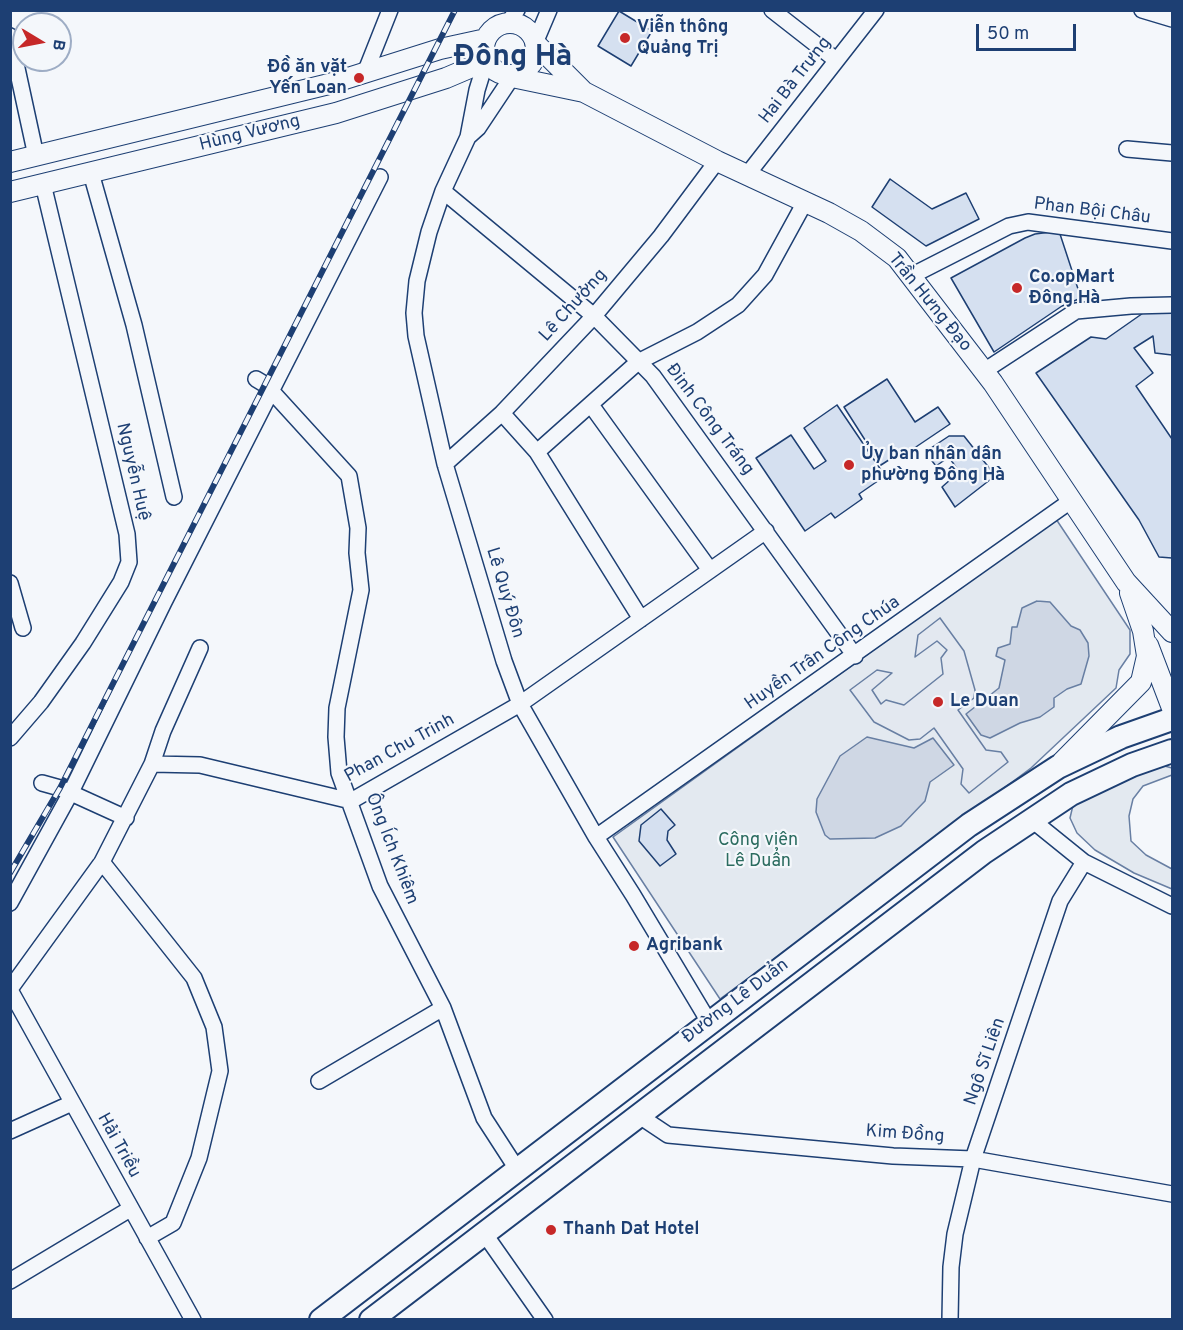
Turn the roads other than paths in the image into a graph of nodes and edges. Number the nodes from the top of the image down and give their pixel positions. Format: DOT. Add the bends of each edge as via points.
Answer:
graph roads {
  1 [pos="390,10"];
  2 [pos="549,10"];
  3 [pos="772,10"];
  4 [pos="876,10"];
  5 [pos="1142,10"];
  6 [pos="512,17"];
  7 [pos="1173,19"];
  8 [pos="10,36"];
  9 [pos="486,39"];
  10 [pos="536,43"];
  11 [pos="836,60"];
  12 [pos="486,61"];
  13 [pos="365,73"];
  14 [pos="512,77"];
  15 [pos="584,92"];
  16 [pos="468,137"];
  17 [pos="1127,149"];
  18 [pos="1173,153"];
  19 [pos="36,156"];
  20 [pos="717,161"];
  21 [pos="10,162"];
  22 [pos="91,173"];
  23 [pos="747,175"];
  24 [pos="380,177"];
  25 [pos="43,184"];
  26 [pos="443,191"];
  27 [pos="10,192"];
  28 [pos="805,202"];
  29 [pos="1173,242"];
  30 [pos="911,276"];
  31 [pos="1173,305"];
  32 [pos="594,316"];
  33 [pos="638,362"];
  34 [pos="984,371"];
  35 [pos="256,379"];
  36 [pos="271,390"];
  37 [pos="591,405"];
  38 [pos="502,414"];
  39 [pos="537,452"];
  40 [pos="445,464"];
  41 [pos="174,497"];
  42 [pos="1072,500"];
  43 [pos="766,531"];
  44 [pos="710,570"];
  45 [pos="1126,582"];
  46 [pos="10,583"];
  47 [pos="641,619"];
  48 [pos="23,627"];
  49 [pos="1168,628"];
  50 [pos="1143,631"];
  51 [pos="1173,647"];
  52 [pos="200,648"];
  53 [pos="855,656"];
  54 [pos="520,704"];
  55 [pos="1173,708"];
  56 [pos="1173,719"];
  57 [pos="10,738"];
  58 [pos="1173,752"];
  59 [pos="152,764"];
  60 [pos="1058,767"];
  61 [pos="42,783"];
  62 [pos="70,794"];
  63 [pos="1014,795"];
  64 [pos="351,801"];
  65 [pos="126,818"];
  66 [pos="1032,820"];
  67 [pos="596,837"];
  68 [pos="102,862"];
  69 [pos="1084,862"];
  70 [pos="10,903"];
  71 [pos="1173,906"];
  72 [pos="10,989"];
  73 [pos="443,1008"];
  74 [pos="709,1022"];
  75 [pos="728,1046"];
  76 [pos="319,1081"];
  77 [pos="72,1103"];
  78 [pos="638,1115"];
  79 [pos="10,1131"];
  80 [pos="973,1159"];
  81 [pos="517,1169"];
  82 [pos="1173,1194"];
  83 [pos="130,1209"];
  84 [pos="484,1233"];
  85 [pos="147,1238"];
  86 [pos="10,1281"];
  87 [pos="193,1320"];
  88 [pos="321,1320"];
  89 [pos="371,1320"];
  90 [pos="545,1320"];
  91 [pos="950,1320"];
  1 -- 13 [label="street"];
  2 -- 10 [label="street"];
  3 -- 11 [label="street"];
  4 -- 11 [label="street, Hai Bà Trưng"];
  5 -- 7 [label="street"];
  6 -- 9 [label="main road"];
  6 -- 10 [label="main road" via="530,32"];
  8 -- 19 [label="street"];
  9 -- 12 [label="main road"];
  9 -- 13 [label="main road, Hùng Vương"];
  10 -- 14 [label="main road" via="531,65"];
  10 -- 15 [label="main road, Trần Hưng Đạo"];
  11 -- 23 [label="street, Hai Bà Trưng"];
  12 -- 14 [label="main road" via="493,69"];
  12 -- 16 [label="street, Lê Quý Đôn"];
  12 -- 22 [label="main road, Hùng Vương" via="336,113"];
  13 -- 19 [label="main road, Hùng Vương"];
  14 -- 15 [label="main road, Trần Hưng Đạo"];
  14 -- 16 [label="street, Lê Quý Đôn"];
  15 -- 20 [label="main road, Trần Hưng Đạo"];
  16 -- 26 [label="street, Lê Quý Đôn"];
  17 -- 18 [label="street"];
  19 -- 21 [label="main road, Hùng Vương"];
  19 -- 25 [label="main road"];
  20 -- 23 [label="main road, Trần Hưng Đạo"];
  20 -- 32 [label="street, Lê Chưởng"];
  22 -- 25 [label="main road, Hùng Vương"];
  22 -- 41 [label="street" via="134,325"];
  23 -- 28 [label="main road, Trần Hưng Đạo"];
  24 -- 36 [label="street"];
  25 -- 27 [label="main road, Hùng Vương"];
  25 -- 57 [label="street, Nguyễn Huệ" via="127,534 129,562 83,643"];
  26 -- 32 [label="street, Đinh Công Tráng"];
  26 -- 40 [label="street, Lê Quý Đôn" via="417,281 414,313"];
  28 -- 30 [label="main road, Trần Hưng Đạo" via="861,231 897,258"];
  28 -- 33 [label="street" via="765,275 738,305 697,332"];
  29 -- 30 [label="street, Phan Bội Châu" via="1028,222 1009,226"];
  30 -- 34 [label="main road, Trần Hưng Đạo"];
  31 -- 34 [label="street" via="1076,311"];
  32 -- 33 [label="street, Đinh Công Tráng"];
  32 -- 38 [label="street, Lê Chưởng"];
  33 -- 37 [label="street"];
  33 -- 43 [label="street, Đinh Công Tráng" via="653,376"];
  34 -- 42 [label="main road, Trần Hưng Đạo"];
  35 -- 36 [label="street, Ông Ích Khiêm"];
  36 -- 62 [label="street"];
  36 -- 64 [label="street, Ông Ích Khiêm" via="349,476 358,528 361,590 337,708 336,737 339,773"];
  37 -- 39 [label="street"];
  37 -- 44 [label="street"];
  38 -- 39 [label="street"];
  38 -- 40 [label="street, Lê Chưởng"];
  39 -- 47 [label="street"];
  40 -- 54 [label="street, Lê Quý Đôn"];
  42 -- 45 [label="main road, Trần Hưng Đạo"];
  42 -- 53 [label="street, Huyền Trân Công Chúa"];
  43 -- 44 [label="street, Phan Chu Trinh"];
  43 -- 53 [label="street, Đinh Công Tráng"];
  44 -- 47 [label="street, Phan Chu Trinh"];
  45 -- 49 [label="main road, Trần Hưng Đạo"];
  45 -- 50 [label="main road"];
  46 -- 48 [label="street"];
  47 -- 54 [label="street, Phan Chu Trinh"];
  49 -- 51 [label="main road, Trần Hưng Đạo"];
  50 -- 55 [label="main road"];
  50 -- 60 [label="main road" via="1147,656 1141,682"];
  52 -- 59 [label="street"];
  53 -- 67 [label="street, Huyền Trân Công Chúa"];
  54 -- 64 [label="street, Phan Chu Trinh"];
  54 -- 67 [label="street, Lê Quý Đôn"];
  56 -- 60 [label="highway, Đường Lê Duẩn" via="1120,737"];
  58 -- 66 [label="highway, Đường Lê Duẩn" via="1132,765 1071,794"];
  59 -- 64 [label="street, Phan Chu Trinh" via="200,765"];
  59 -- 65 [label="street"];
  60 -- 63 [label="highway, Đường Lê Duẩn"];
  61 -- 62 [label="street"];
  62 -- 65 [label="street"];
  62 -- 70 [label="street"];
  63 -- 66 [label="highway"];
  63 -- 74 [label="highway, Đường Lê Duẩn"];
  64 -- 73 [label="street, Ông Ích Khiêm" via="380,886"];
  65 -- 68 [label="street"];
  66 -- 69 [label="street"];
  66 -- 75 [label="highway, Đường Lê Duẩn"];
  67 -- 74 [label="street, Lê Quý Đôn"];
  68 -- 72 [label="street"];
  68 -- 85 [label="street" via="194,978 214,1027 220,1071 199,1158 173,1223"];
  69 -- 71 [label="street"];
  69 -- 80 [label="street, Ngô Sĩ Liên" via="1060,901"];
  72 -- 77 [label="street, Hải Triều"];
  73 -- 76 [label="street"];
  73 -- 81 [label="street, Ông Ích Khiêm" via="484,1118"];
  74 -- 75 [label="highway"];
  74 -- 81 [label="highway, Đường Lê Duẩn"];
  75 -- 78 [label="highway, Đường Lê Duẩn"];
  77 -- 79 [label="street"];
  77 -- 83 [label="street, Hải Triều"];
  78 -- 80 [label="street, Kim Đồng" via="668,1135 893,1156"];
  78 -- 84 [label="highway, Đường Lê Duẩn"];
  80 -- 82 [label="street, Kim Đồng"];
  80 -- 91 [label="street, Ngô Sĩ Liên" via="955,1234"];
  81 -- 88 [label="highway, Đường Lê Duẩn"];
  83 -- 85 [label="street, Hải Triều"];
  83 -- 86 [label="street"];
  84 -- 89 [label="highway, Đường Lê Duẩn"];
  84 -- 90 [label="street"];
  85 -- 87 [label="street, Hải Triều"];
}
